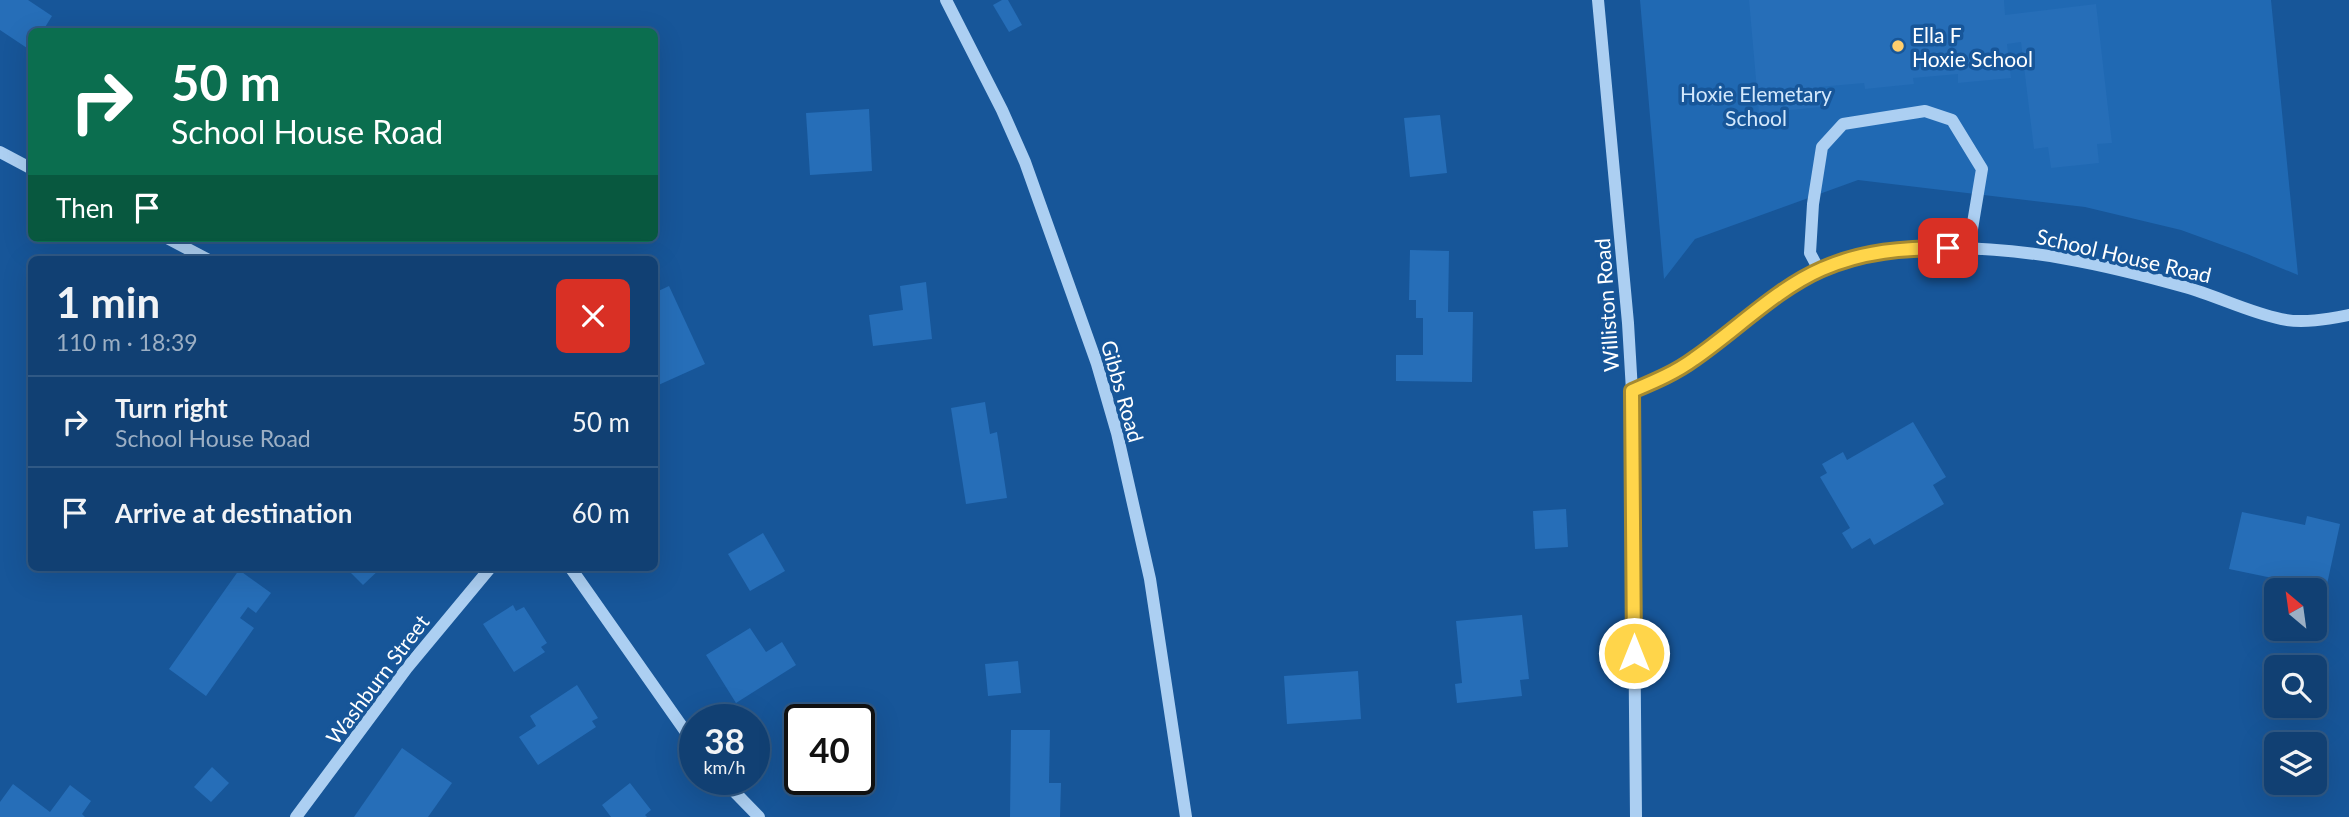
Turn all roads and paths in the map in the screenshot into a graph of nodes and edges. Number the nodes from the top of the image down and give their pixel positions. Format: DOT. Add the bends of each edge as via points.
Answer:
graph roads {
  1 [pos="946,0"];
  2 [pos="1598,0"];
  3 [pos="0,152"];
  4 [pos="28,167"];
  5 [pos="175,242"];
  6 [pos="1969,247"];
  7 [pos="201,256"];
  8 [pos="1819,270"];
  9 [pos="2349,315"];
  10 [pos="1632,391"];
  11 [pos="488,571"];
  12 [pos="573,571"];
  13 [pos="679,722"];
  14 [pos="738,795"];
  15 [pos="296,817"];
  16 [pos="759,817"];
  17 [pos="1186,817"];
  18 [pos="1636,817"];
  1 -- 17 [label="street, Gibbs Road" via="1026,162 1097,364 1150,579"];
  2 -- 10 [label="street, Williston Road"];
  3 -- 4 [label="street"];
  5 -- 7 [label="street"];
  6 -- 8 [label="street, School House Road" via="1907,248 1857,256"];
  6 -- 8 [label="street" via="1982,169 1952,120 1925,111 1843,124 1822,147 1810,253"];
  6 -- 9 [label="street, School House Road" via="2021,251 2129,272 2282,320"];
  8 -- 10 [label="street, School House Road" via="1666,377"];
  10 -- 18 [label="street, Williston Road"];
  11 -- 15 [label="street, Washburn Street" via="407,668"];
  12 -- 13 [label="street"];
  14 -- 16 [label="street"];
}
